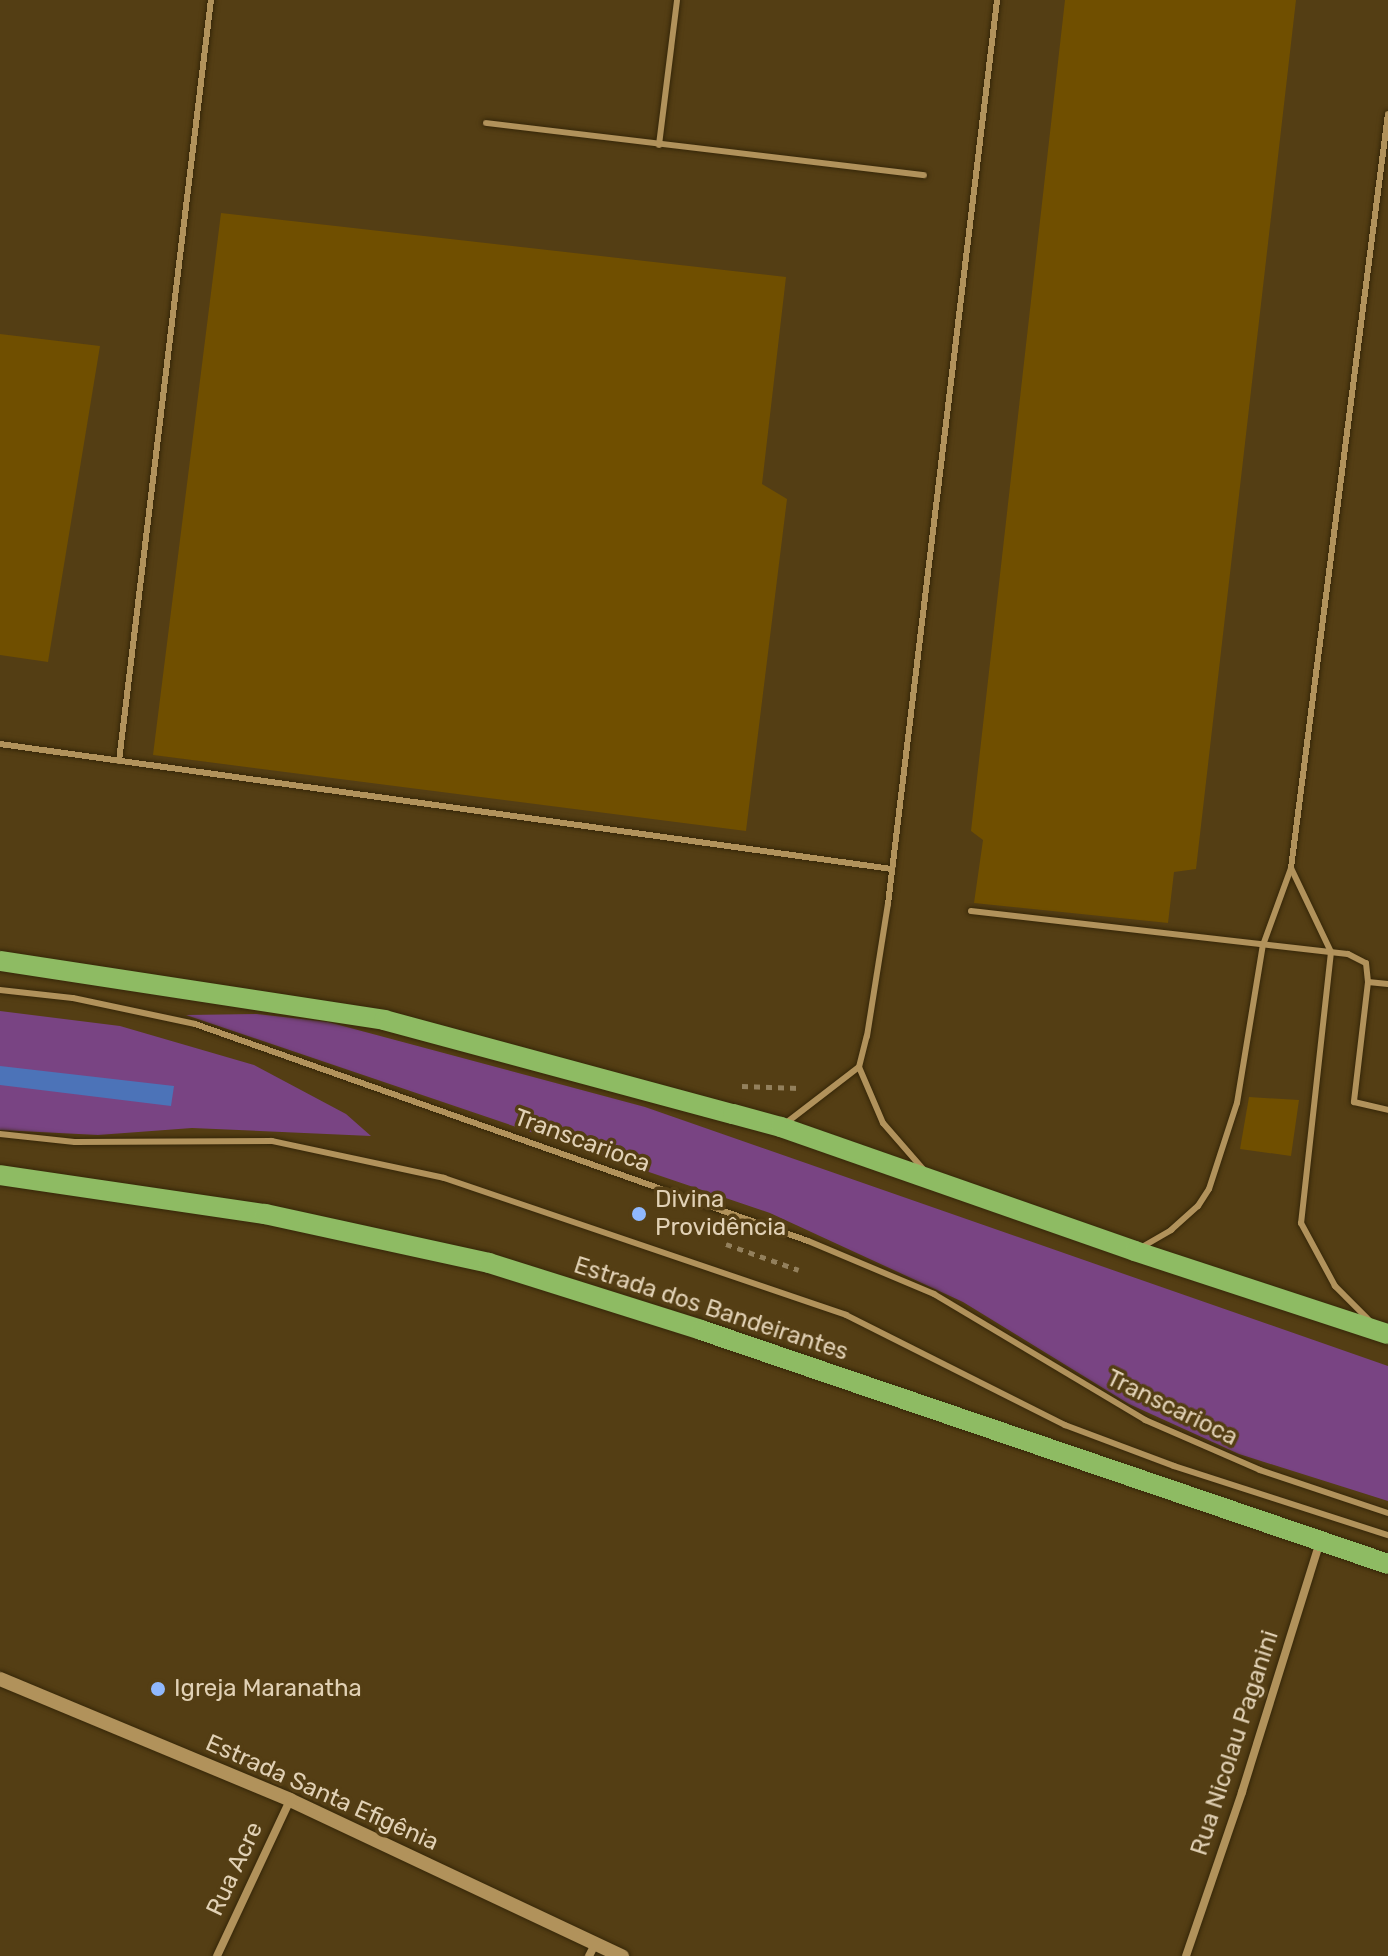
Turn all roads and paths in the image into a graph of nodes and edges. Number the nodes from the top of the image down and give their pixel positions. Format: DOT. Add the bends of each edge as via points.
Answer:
graph roads {
  1 [pos="211,0"];
  2 [pos="677,0"];
  3 [pos="997,0"];
  4 [pos="1388,114"];
  5 [pos="486,123"];
  6 [pos="659,145"];
  7 [pos="924,175"];
  8 [pos="0,744"];
  9 [pos="119,761"];
  10 [pos="1291,868"];
  11 [pos="892,869"];
  12 [pos="971,911"];
  13 [pos="1263,945"];
  14 [pos="1331,952"];
  15 [pos="0,961"];
  16 [pos="1368,982"];
  17 [pos="1388,984"];
  18 [pos="0,990"];
  19 [pos="859,1067"];
  20 [pos="828,1093"];
  21 [pos="1388,1110"];
  22 [pos="733,1114"];
  23 [pos="781,1127"];
  24 [pos="0,1134"];
  25 [pos="0,1175"];
  26 [pos="933,1181"];
  27 [pos="726,1244"];
  28 [pos="1135,1251"];
  29 [pos="799,1270"];
  30 [pos="1383,1332"];
  31 [pos="1388,1513"];
  32 [pos="1388,1535"];
  33 [pos="1320,1541"];
  34 [pos="1388,1564"];
  35 [pos="0,1679"];
  36 [pos="290,1800"];
  37 [pos="592,1950"];
  38 [pos="217,1956"];
  39 [pos="622,1956"];
  40 [pos="1186,1956"];
  1 -- 9 [label="lane"];
  2 -- 6 [label="lane"];
  3 -- 11 [label="lane"];
  4 -- 10 [label="lane"];
  5 -- 6 [label="lane"];
  6 -- 7 [label="lane"];
  8 -- 9 [label="lane"];
  9 -- 11 [label="lane"];
  10 -- 13 [label="lane"];
  10 -- 14 [label="lane"];
  11 -- 19 [label="lane"];
  12 -- 13 [label="lane"];
  13 -- 14 [label="lane"];
  13 -- 28 [label="lane" via="1237,1103 1209,1189 1171,1230"];
  14 -- 16 [label="lane" via="1366,963"];
  14 -- 30 [label="lane" via="1301,1223 1335,1286"];
  15 -- 22 [label="main road" via="384,1020"];
  16 -- 17 [label="lane"];
  16 -- 21 [label="lane" via="1354,1102"];
  18 -- 31 [label="lane, Transcarioca" via="73,998 195,1024 808,1241 934,1294 1145,1420 1260,1470"];
  19 -- 20 [label="lane"];
  19 -- 26 [label="lane" via="883,1123"];
  20 -- 22 [label="path" via="742,1086"];
  20 -- 23 [label="lane"];
  22 -- 23 [label="main road"];
  23 -- 26 [label="main road"];
  24 -- 32 [label="lane, Transcarioca" via="75,1142 272,1141 444,1178 846,1315 1065,1425"];
  25 -- 33 [label="main road, Estrada dos Bandeirantes" via="265,1214 489,1263"];
  26 -- 28 [label="main road"];
  27 -- 29 [label="path"];
  28 -- 30 [label="main road"];
  33 -- 34 [label="main road, Estrada dos Bandeirantes"];
  33 -- 40 [label="street, Rua Nicolau Paganini"];
  35 -- 36 [label="street, Estrada Santa Efigênia"];
  36 -- 37 [label="street, Estrada Santa Efigênia"];
  36 -- 38 [label="street, Rua Acre"];
  37 -- 39 [label="street, Estrada Santa Efigênia"];
}
